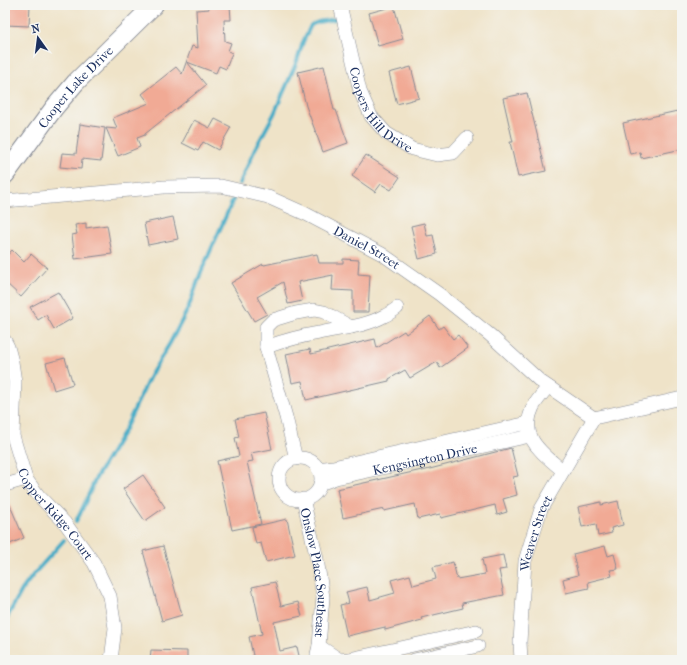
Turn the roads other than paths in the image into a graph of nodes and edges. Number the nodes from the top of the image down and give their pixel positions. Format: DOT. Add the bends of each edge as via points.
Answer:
graph roads {
  1 [pos="154,5"];
  2 [pos="340,5"];
  3 [pos="467,138"];
  4 [pos="5,176"];
  5 [pos="5,201"];
  6 [pos="397,308"];
  7 [pos="352,327"];
  8 [pos="5,341"];
  9 [pos="266,346"];
  10 [pos="548,387"];
  11 [pos="682,398"];
  12 [pos="594,418"];
  13 [pos="529,430"];
  14 [pos="296,459"];
  15 [pos="318,469"];
  16 [pos="563,471"];
  17 [pos="26,479"];
  18 [pos="320,484"];
  19 [pos="5,485"];
  20 [pos="303,499"];
  21 [pos="319,646"];
  22 [pos="111,660"];
  23 [pos="317,660"];
  24 [pos="414,660"];
  25 [pos="521,660"];
  1 -- 4 [label="street, Cooper Lake Drive" via="80,77 54,108"];
  2 -- 3 [label="street, Coopers Hill Drive" via="360,91 371,116 386,132 412,149 437,155 453,154"];
  5 -- 10 [label="street, Daniel Street" via="164,187 221,186 268,197 382,254 439,294"];
  6 -- 7 [label="street" via="384,316"];
  7 -- 9 [label="street"];
  7 -- 9 [label="street" via="324,312 314,310 296,313 273,320 266,327"];
  8 -- 17 [label="street, Copper Ridge Court" via="15,382 14,436"];
  9 -- 14 [label="street"];
  10 -- 12 [label="street, Daniel Street"];
  10 -- 13 [label="street" via="533,406"];
  11 -- 12 [label="street"];
  12 -- 16 [label="street, Weaver Street"];
  13 -- 15 [label="street, Kengsington Drive"];
  13 -- 16 [label="street" via="542,451"];
  13 -- 18 [label="street, Kengsington Drive"];
  14 -- 15 [label="street" via="309,461"];
  14 -- 20 [label="street" via="288,461 282,468 279,481 284,493 292,499"];
  15 -- 18 [label="street"];
  16 -- 25 [label="street, Weaver Street" via="541,509 524,561"];
  17 -- 19 [label="street"];
  17 -- 22 [label="street, Copper Ridge Court" via="65,523 94,563 110,596 115,628"];
  18 -- 20 [label="street" via="315,494"];
  20 -- 21 [label="street, Onslow Place Southeast" via="323,597"];
  21 -- 23 [label="street, Onslow Place Southeast"];
  21 -- 24 [label="street, Onslow Place Southeast" via="340,660 402,648 475,627 480,650"];
}
